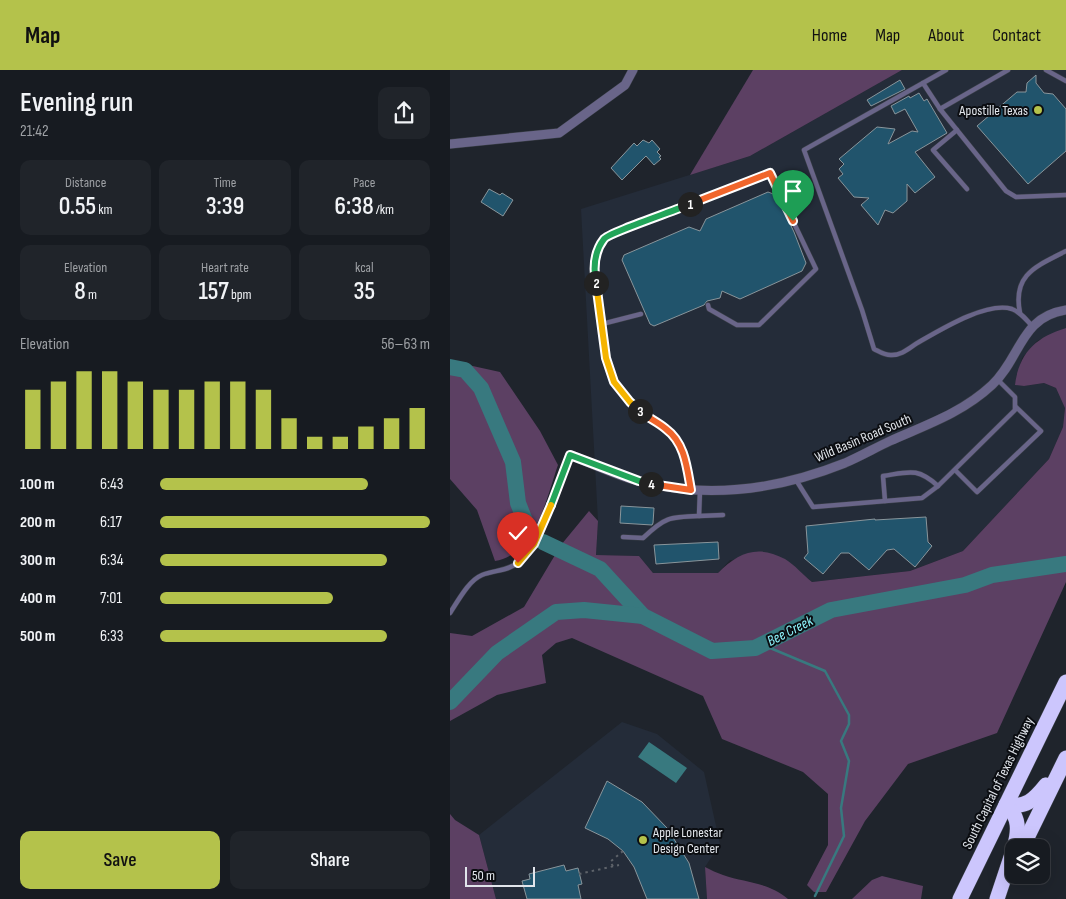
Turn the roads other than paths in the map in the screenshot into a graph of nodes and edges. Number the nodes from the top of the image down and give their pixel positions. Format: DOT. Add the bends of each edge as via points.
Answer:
graph roads {
  1 [pos="633,70"];
  2 [pos="946,70"];
  3 [pos="1008,70"];
  4 [pos="1046,70"];
  5 [pos="1066,81"];
  6 [pos="923,83"];
  7 [pos="940,109"];
  8 [pos="957,130"];
  9 [pos="450,144"];
  10 [pos="967,189"];
  11 [pos="1066,195"];
  12 [pos="1066,252"];
  13 [pos="708,305"];
  14 [pos="1066,310"];
  15 [pos="1020,313"];
  16 [pos="641,314"];
  17 [pos="602,324"];
  18 [pos="1032,326"];
  19 [pos="997,378"];
  20 [pos="1016,407"];
  21 [pos="570,455"];
  22 [pos="955,470"];
  23 [pos="796,479"];
  24 [pos="938,486"];
  25 [pos="695,490"];
  26 [pos="885,501"];
  27 [pos="699,516"];
  28 [pos="723,516"];
  29 [pos="623,537"];
  30 [pos="450,613"];
  31 [pos="1066,682"];
  32 [pos="1065,760"];
  33 [pos="1006,805"];
  34 [pos="1016,839"];
  35 [pos="1026,839"];
  36 [pos="1005,875"];
  37 [pos="1005,883"];
  38 [pos="960,899"];
  39 [pos="997,899"];
  1 -- 9 [label="street" via="625,85 559,132"];
  2 -- 6 [label="lane"];
  3 -- 7 [label="lane"];
  4 -- 5 [label="lane"];
  6 -- 7 [label="lane"];
  6 -- 15 [label="lane" via="804,150 874,349 891,356 903,353 978,312 1010,308"];
  7 -- 8 [label="lane"];
  8 -- 10 [label="lane" via="934,150"];
  8 -- 11 [label="lane" via="1006,191 1016,197"];
  12 -- 15 [label="lane" via="1023,278 1017,301"];
  13 -- 17 [label="lane" via="709,309 737,325 759,325 816,269 770,173 605,237 596,252 594,270"];
  14 -- 18 [label="street, Wild Basin Road South" via="1042,317"];
  15 -- 18 [label="lane"];
  16 -- 17 [label="lane"];
  17 -- 25 [label="lane" via="606,358 614,382 630,402 678,441"];
  18 -- 19 [label="street, Wild Basin Road South"];
  19 -- 20 [label="lane" via="1015,397"];
  19 -- 23 [label="street, Wild Basin Road South" via="959,411 846,462"];
  20 -- 22 [label="lane" via="1012,415"];
  20 -- 22 [label="lane" via="1041,431 978,492"];
  21 -- 25 [label="street, Wild Basin Road South" via="639,481"];
  21 -- 30 [label="lane" via="541,532 526,555 508,568 478,577"];
  22 -- 24 [label="lane"];
  23 -- 25 [label="street, Wild Basin Road South" via="749,489"];
  23 -- 26 [label="lane" via="813,507"];
  24 -- 26 [label="lane" via="922,498"];
  24 -- 26 [label="lane" via="915,472 883,476"];
  25 -- 27 [label="lane"];
  27 -- 28 [label="lane"];
  27 -- 29 [label="lane" via="666,519 656,524 643,538"];
  31 -- 33 [label="highway, South Capital of Texas Highway"];
  32 -- 33 [label="highway" via="1031,802 1022,806"];
  32 -- 35 [label="highway"];
  33 -- 34 [label="highway" via="1017,820"];
  33 -- 38 [label="highway, South Capital of Texas Highway"];
  36 -- 39 [label="highway"];
  37 -- 39 [label="highway"];
}
